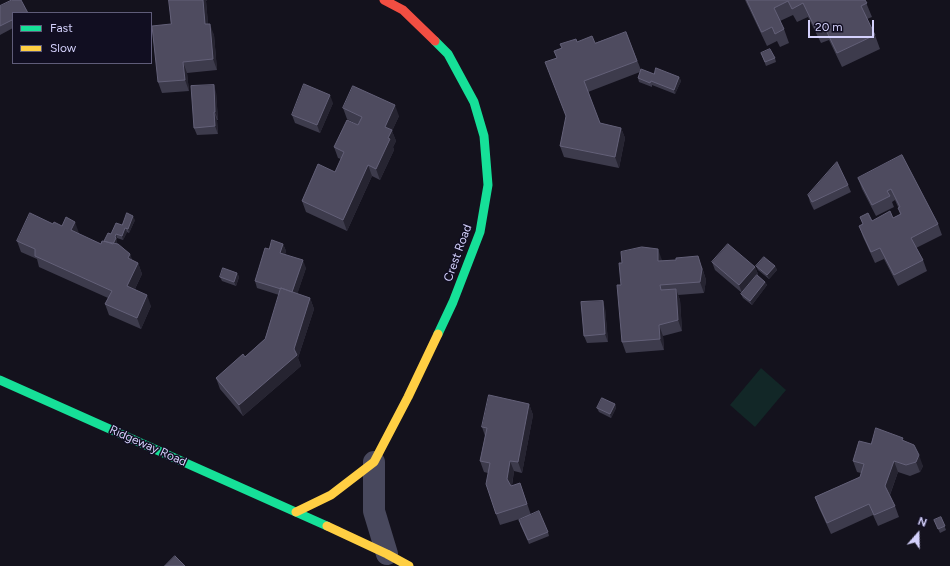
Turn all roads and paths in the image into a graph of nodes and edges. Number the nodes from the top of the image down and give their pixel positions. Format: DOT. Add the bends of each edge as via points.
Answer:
graph roads {
  1 [pos="384,0"];
  2 [pos="0,380"];
  3 [pos="374,462"];
  4 [pos="296,512"];
  5 [pos="387,554"];
  6 [pos="409,566"];
  1 -- 3 [label="street, Crest Road" via="403,10 448,54 474,102 484,136 488,185 480,232 453,302"];
  2 -- 4 [label="street, Ridgeway Road"];
  3 -- 4 [label="street" via="331,495"];
  3 -- 5 [label="street" via="374,511"];
  4 -- 5 [label="street, Ridgeway Road"];
  5 -- 6 [label="street, Ridgeway Road"];
}
